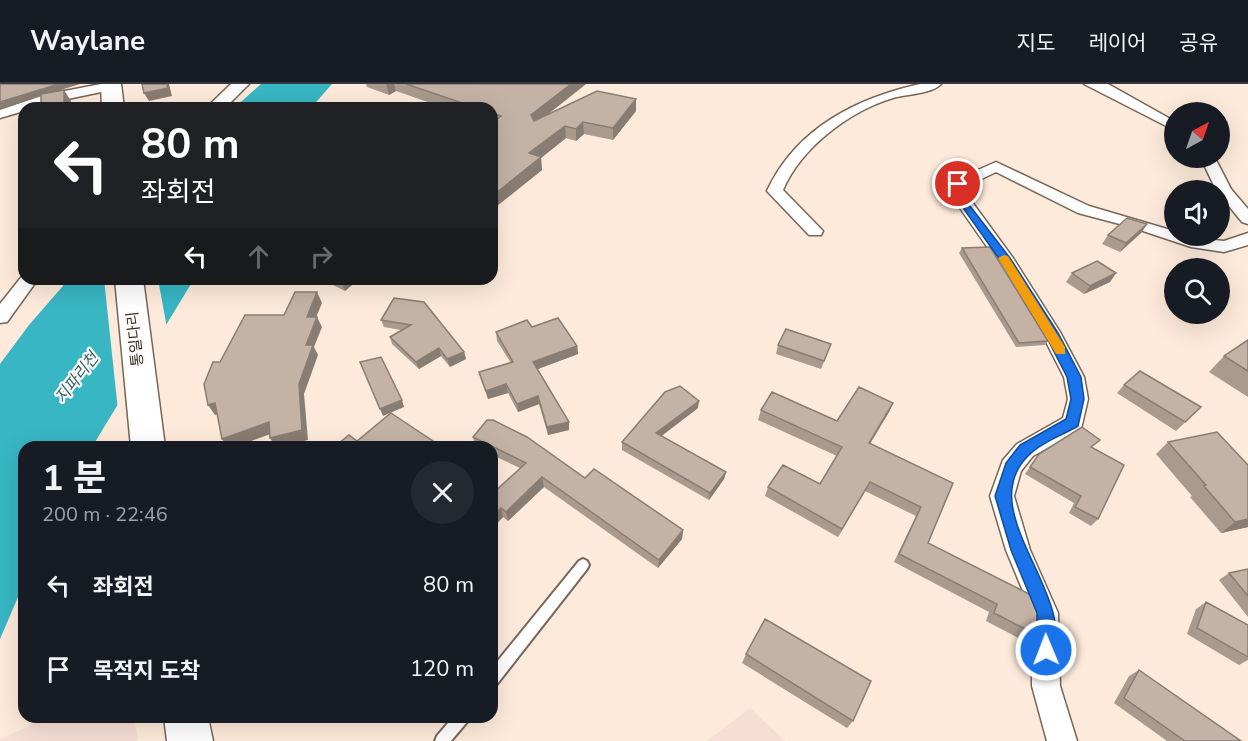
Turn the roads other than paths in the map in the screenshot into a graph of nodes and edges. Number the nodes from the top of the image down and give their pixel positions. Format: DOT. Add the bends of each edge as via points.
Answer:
graph roads {
  1 [pos="241,84"];
  2 [pos="935,84"];
  3 [pos="111,85"];
  4 [pos="1099,85"];
  5 [pos="49,91"];
  6 [pos="26,102"];
  7 [pos="112,102"];
  8 [pos="222,102"];
  9 [pos="18,106"];
  10 [pos="0,114"];
  11 [pos="1164,121"];
  12 [pos="1213,168"];
  13 [pos="1248,219"];
  14 [pos="815,231"];
  15 [pos="1248,238"];
  16 [pos="24,285"];
  17 [pos="130,285"];
  18 [pos="0,317"];
  19 [pos="147,441"];
  20 [pos="583,565"];
  21 [pos="498,671"];
  22 [pos="187,723"];
  23 [pos="457,723"];
  24 [pos="190,741"];
  25 [pos="442,741"];
  26 [pos="1062,741"];
  1 -- 8 [label="street"];
  2 -- 14 [label="street" via="872,101 821,134 795,158 774,191"];
  3 -- 5 [label="street"];
  3 -- 7 [label="main road"];
  4 -- 11 [label="street"];
  5 -- 6 [label="street"];
  9 -- 10 [label="street"];
  12 -- 13 [label="street" via="1224,191"];
  15 -- 26 [label="street" via="1231,245 1178,239 1073,206 996,166 958,184 956,191 965,206 1004,258 1074,377 1078,399 1073,423 1025,450 1011,467 1002,496 1018,550 1045,613 1046,686"];
  16 -- 18 [label="street"];
  17 -- 19 [label="main road, 통일다리"];
  20 -- 21 [label="lane"];
  22 -- 24 [label="main road"];
  23 -- 25 [label="lane"];
}
